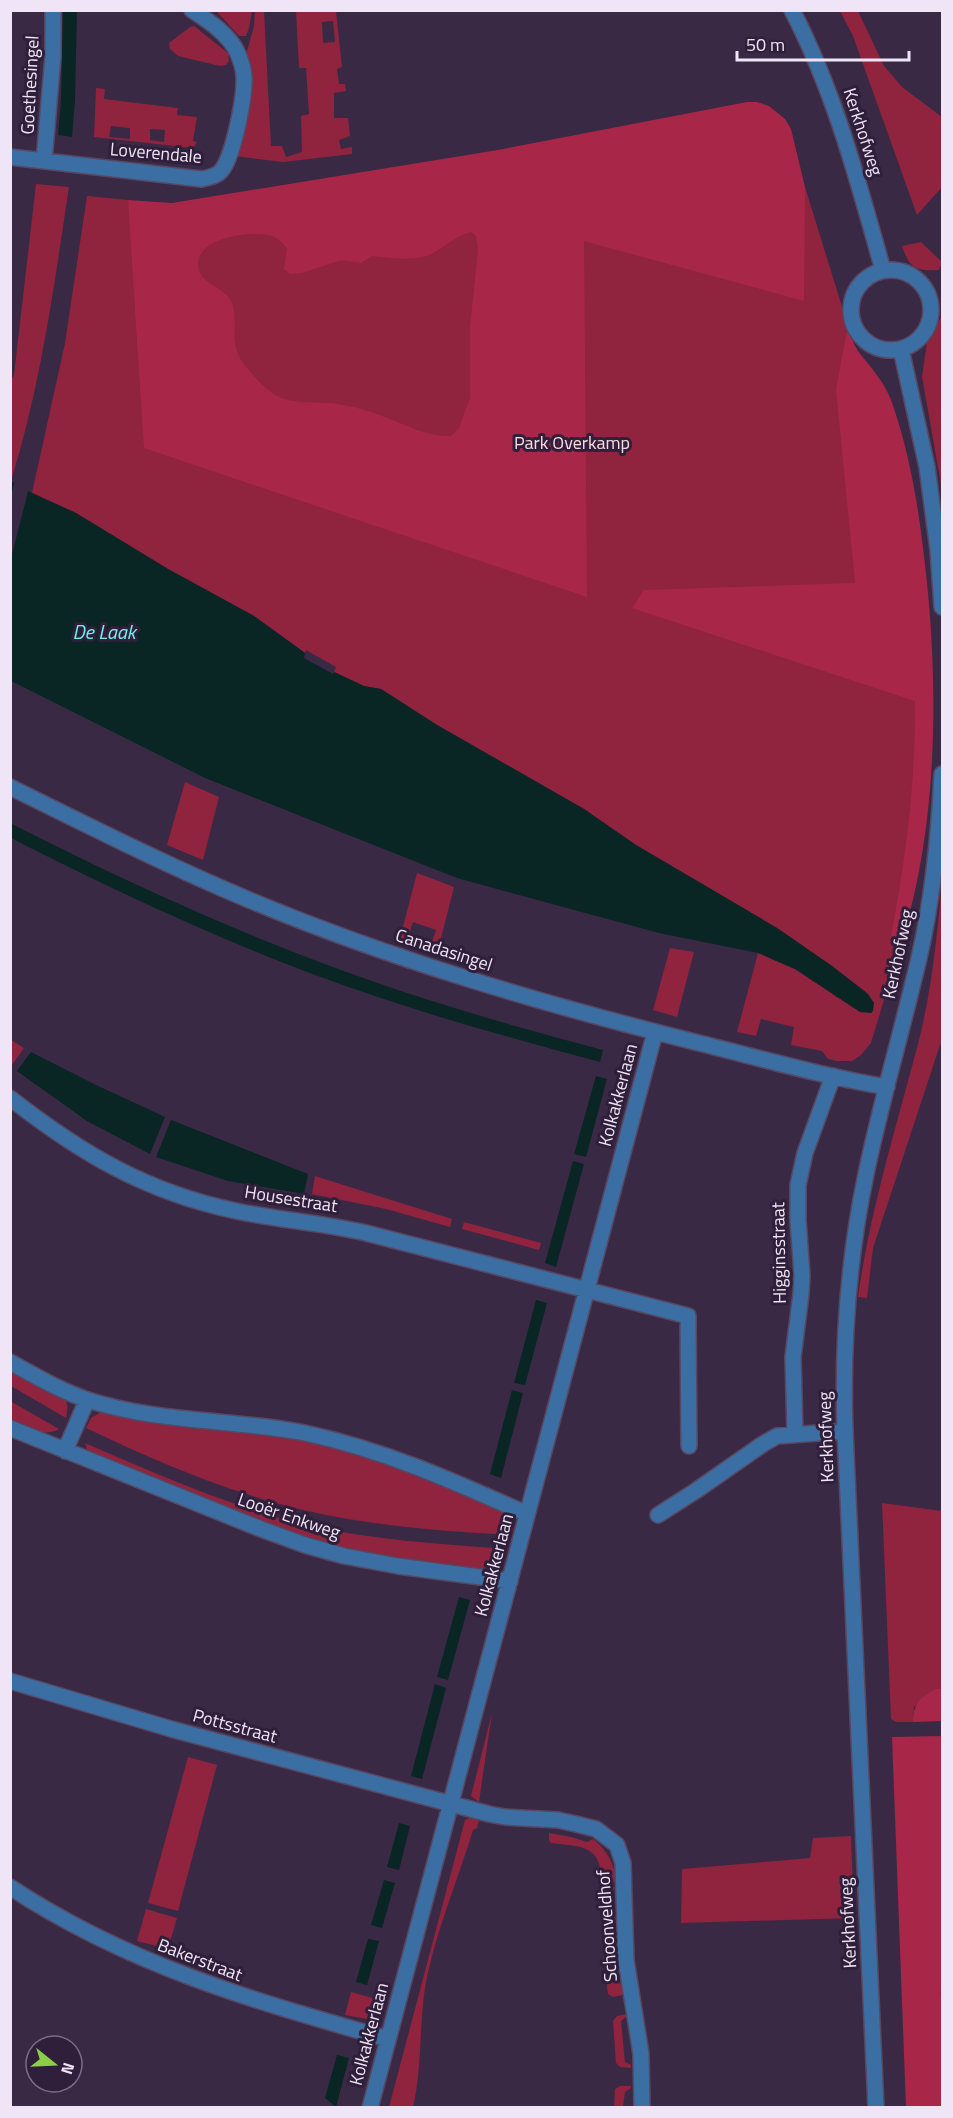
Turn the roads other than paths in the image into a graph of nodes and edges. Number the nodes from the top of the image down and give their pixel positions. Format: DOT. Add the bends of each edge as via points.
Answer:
graph roads {
  1 [pos="53,10"];
  2 [pos="192,10"];
  3 [pos="792,10"];
  4 [pos="10,157"];
  5 [pos="44,161"];
  6 [pos="883,270"];
  7 [pos="936,294"];
  8 [pos="902,349"];
  9 [pos="942,607"];
  10 [pos="942,774"];
  11 [pos="10,787"];
  12 [pos="655,1032"];
  13 [pos="832,1077"];
  14 [pos="887,1087"];
  15 [pos="10,1098"];
  16 [pos="586,1291"];
  17 [pos="10,1362"];
  18 [pos="87,1400"];
  19 [pos="10,1428"];
  20 [pos="845,1431"];
  21 [pos="795,1434"];
  22 [pos="689,1446"];
  23 [pos="66,1451"];
  24 [pos="527,1514"];
  25 [pos="658,1515"];
  26 [pos="510,1581"];
  27 [pos="10,1681"];
  28 [pos="451,1803"];
  29 [pos="10,1887"];
  30 [pos="388,2039"];
  31 [pos="370,2108"];
  32 [pos="642,2108"];
  33 [pos="876,2108"];
  1 -- 5 [label="street, Goethesingel"];
  2 -- 5 [label="street, Loverendale" via="231,43 242,65 237,128 220,172 201,179"];
  3 -- 6 [label="street, Kerkhofweg" via="828,88"];
  4 -- 5 [label="street, Loverendale"];
  6 -- 7 [label="street" via="902,271"];
  6 -- 8 [label="street" via="866,278 855,292 850,310 855,328 867,342 883,350"];
  7 -- 8 [label="street" via="927,329 916,342"];
  8 -- 9 [label="street" via="927,467"];
  10 -- 14 [label="street, Kerkhofweg" via="936,855 924,932"];
  11 -- 12 [label="street, Canadasingel" via="170,865 302,921 456,975"];
  12 -- 13 [label="street, Canadasingel"];
  12 -- 16 [label="street, Kolkakkerlaan"];
  13 -- 14 [label="street, Canadasingel"];
  13 -- 21 [label="street, Higginsstraat" via="805,1153 797,1192 802,1275 793,1357"];
  14 -- 20 [label="street, Kerkhofweg" via="866,1175 850,1275 843,1368"];
  15 -- 16 [label="street, Housestraat" via="97,1159 189,1199 252,1214 334,1226"];
  16 -- 22 [label="street, Housestraat" via="688,1316"];
  16 -- 24 [label="street, Kolkakkerlaan"];
  17 -- 18 [label="street"];
  18 -- 23 [label="street"];
  18 -- 24 [label="street" via="147,1414 302,1433 356,1444"];
  19 -- 23 [label="street, Looër Enkweg"];
  20 -- 21 [label="street"];
  20 -- 33 [label="street, Kerkhofweg"];
  21 -- 25 [label="street" via="763,1443"];
  23 -- 26 [label="street, Looër Enkweg" via="305,1545 379,1563"];
  24 -- 26 [label="street, Kolkakkerlaan"];
  26 -- 28 [label="street, Kolkakkerlaan"];
  27 -- 28 [label="street, Pottsstraat" via="171,1729"];
  28 -- 30 [label="street, Kolkakkerlaan"];
  28 -- 32 [label="street, Schoonveldhof" via="501,1816 549,1819 596,1829 617,1845 623,1863 626,1960 641,2054"];
  29 -- 30 [label="street, Bakerstraat" via="52,1914 167,1969 239,1996"];
  30 -- 31 [label="street, Kolkakkerlaan"];
}
